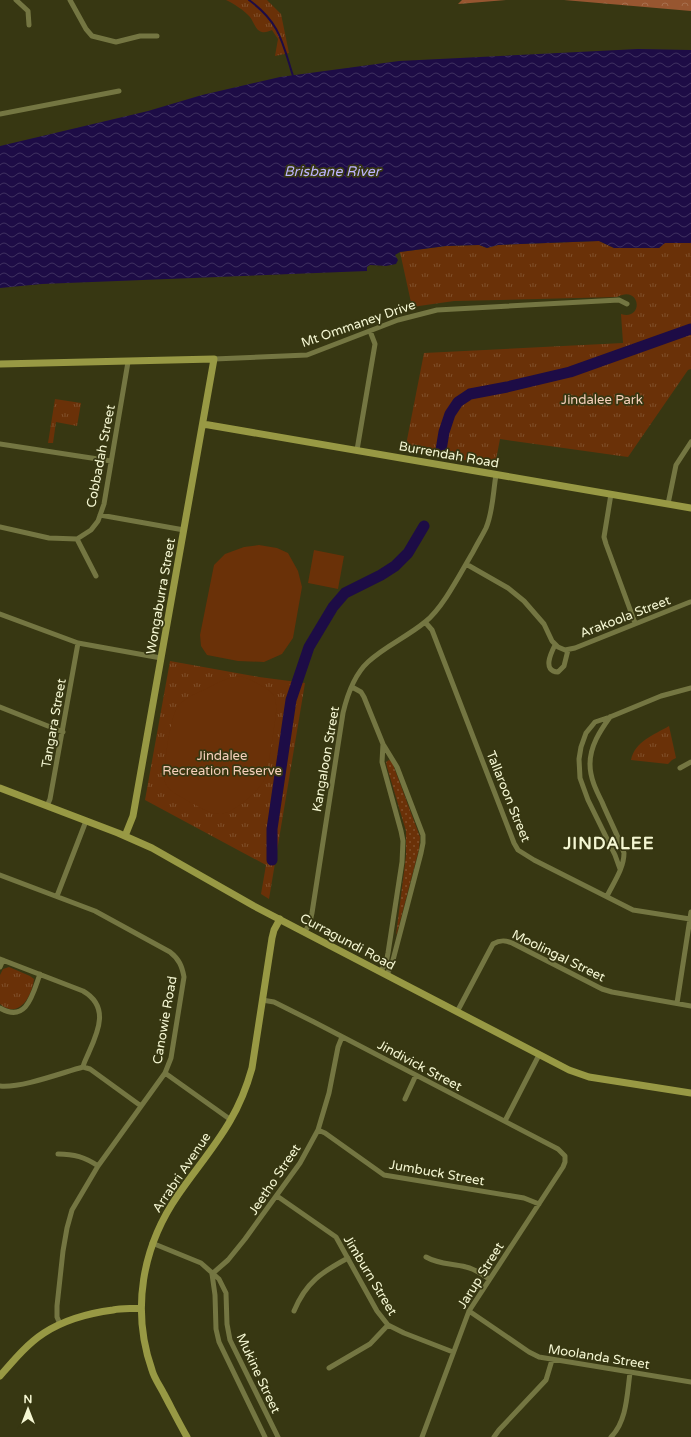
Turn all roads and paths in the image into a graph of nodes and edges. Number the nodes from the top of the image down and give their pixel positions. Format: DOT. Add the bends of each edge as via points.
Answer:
graph roads {
  1 [pos="16,0"];
  2 [pos="70,0"];
  3 [pos="29,25"];
  4 [pos="157,36"];
  5 [pos="119,91"];
  6 [pos="0,114"];
  7 [pos="627,304"];
  8 [pos="370,331"];
  9 [pos="214,359"];
  10 [pos="128,362"];
  11 [pos="0,364"];
  12 [pos="203,424"];
  13 [pos="691,442"];
  14 [pos="0,444"];
  15 [pos="357,450"];
  16 [pos="111,461"];
  17 [pos="496,475"];
  18 [pos="610,494"];
  19 [pos="668,504"];
  20 [pos="691,508"];
  21 [pos="100,515"];
  22 [pos="0,527"];
  23 [pos="184,530"];
  24 [pos="78,539"];
  25 [pos="466,564"];
  26 [pos="96,576"];
  27 [pos="690,602"];
  28 [pos="0,614"];
  29 [pos="425,622"];
  30 [pos="635,623"];
  31 [pos="78,643"];
  32 [pos="555,645"];
  33 [pos="568,650"];
  34 [pos="161,658"];
  35 [pos="352,687"];
  36 [pos="691,688"];
  37 [pos="0,707"];
  38 [pos="610,717"];
  39 [pos="63,732"];
  40 [pos="382,741"];
  41 [pos="691,762"];
  42 [pos="680,768"];
  43 [pos="0,788"];
  44 [pos="48,806"];
  45 [pos="86,821"];
  46 [pos="126,836"];
  47 [pos="620,869"];
  48 [pos="0,875"];
  49 [pos="57,896"];
  50 [pos="607,896"];
  51 [pos="691,912"];
  52 [pos="280,919"];
  53 [pos="690,919"];
  54 [pos="305,932"];
  55 [pos="1,960"];
  56 [pos="0,967"];
  57 [pos="40,974"];
  58 [pos="384,974"];
  59 [pos="262,1000"];
  60 [pos="677,1003"];
  61 [pos="691,1006"];
  62 [pos="0,1008"];
  63 [pos="458,1012"];
  64 [pos="342,1037"];
  65 [pos="539,1055"];
  66 [pos="83,1067"];
  67 [pos="165,1073"];
  68 [pos="416,1076"];
  69 [pos="0,1086"];
  70 [pos="691,1093"];
  71 [pos="405,1099"];
  72 [pos="142,1106"];
  73 [pos="231,1120"];
  74 [pos="505,1121"];
  75 [pos="318,1130"];
  76 [pos="58,1154"];
  77 [pos="565,1156"];
  78 [pos="98,1166"];
  79 [pos="277,1196"];
  80 [pos="539,1204"];
  81 [pos="152,1243"];
  82 [pos="426,1257"];
  83 [pos="348,1258"];
  84 [pos="212,1274"];
  85 [pos="489,1279"];
  86 [pos="141,1308"];
  87 [pos="294,1311"];
  88 [pos="469,1311"];
  89 [pos="60,1324"];
  90 [pos="388,1325"];
  91 [pos="453,1352"];
  92 [pos="552,1360"];
  93 [pos="330,1368"];
  94 [pos="630,1373"];
  95 [pos="0,1376"];
  96 [pos="691,1382"];
  97 [pos="187,1437"];
  98 [pos="265,1437"];
  99 [pos="278,1437"];
  100 [pos="422,1437"];
  101 [pos="494,1437"];
  102 [pos="611,1437"];
  1 -- 3 [label="street" via="28,11"];
  2 -- 4 [label="street" via="92,36 116,42 140,36"];
  5 -- 6 [label="street"];
  7 -- 8 [label="street, Mt Ommaney Drive" via="619,300 454,308 415,315"];
  8 -- 9 [label="street, Mt Ommaney Drive" via="307,356"];
  8 -- 15 [label="street" via="374,344"];
  9 -- 10 [label="street, Mt Ommaney Drive"];
  9 -- 12 [label="street, Wongaburra Street"];
  10 -- 11 [label="street, Mt Ommaney Drive"];
  10 -- 16 [label="street, Cobbadah Street"];
  12 -- 15 [label="street, Burrendah Road"];
  12 -- 23 [label="street, Wongaburra Street"];
  13 -- 19 [label="street" via="676,466"];
  14 -- 16 [label="street"];
  15 -- 17 [label="street, Burrendah Road"];
  16 -- 21 [label="street, Cobbadah Street"];
  17 -- 18 [label="street, Burrendah Road"];
  17 -- 25 [label="street, Kangaloon Street" via="486,528"];
  18 -- 19 [label="street, Burrendah Road"];
  18 -- 30 [label="street" via="604,537"];
  19 -- 20 [label="street, Burrendah Road"];
  21 -- 23 [label="street"];
  21 -- 24 [label="street, Cobbadah Street" via="91,530"];
  22 -- 24 [label="street" via="49,538"];
  23 -- 34 [label="street, Wongaburra Street"];
  24 -- 26 [label="street"];
  25 -- 29 [label="street, Kangaloon Street" via="435,612"];
  25 -- 32 [label="street" via="508,588 524,601 544,624"];
  27 -- 30 [label="street, Arakoola Street"];
  28 -- 31 [label="street"];
  29 -- 35 [label="street, Kangaloon Street" via="368,662"];
  29 -- 50 [label="street, Tallaroon Street" via="432,630 518,850"];
  30 -- 33 [label="street, Arakoola Street"];
  31 -- 34 [label="street"];
  31 -- 39 [label="street, Tangara Street"];
  32 -- 33 [label="street, Arakoola Street"];
  32 -- 33 [label="street, Arakoola Street" via="548,662 549,668 553,671 558,672 562,669"];
  34 -- 46 [label="street, Wongaburra Street" via="133,816"];
  35 -- 40 [label="street" via="364,697"];
  35 -- 54 [label="street, Kangaloon Street" via="343,713 312,913"];
  36 -- 38 [label="street" via="661,696"];
  37 -- 39 [label="street"];
  38 -- 47 [label="street" via="596,738 590,764 591,776 624,853"];
  38 -- 47 [label="street" via="595,722 586,733 579,759 580,778"];
  39 -- 44 [label="street, Tangara Street"];
  40 -- 58 [label="street" via="382,762 403,841"];
  40 -- 58 [label="street" via="398,767 423,840 399,935"];
  41 -- 42 [label="street"];
  43 -- 44 [label="street, Curragundi Road"];
  44 -- 45 [label="street, Curragundi Road"];
  45 -- 46 [label="street, Curragundi Road"];
  45 -- 49 [label="street"];
  46 -- 52 [label="street, Curragundi Road"];
  47 -- 50 [label="street"];
  48 -- 49 [label="street, Canowie Road"];
  49 -- 67 [label="street, Canowie Road" via="95,911 177,957 184,977 171,1058"];
  50 -- 53 [label="street, Tallaroon Street" via="633,910"];
  51 -- 53 [label="street"];
  52 -- 54 [label="street, Curragundi Road"];
  52 -- 59 [label="street, Arrabri Avenue" via="272,938"];
  53 -- 60 [label="street"];
  54 -- 58 [label="street, Curragundi Road"];
  55 -- 56 [label="street"];
  55 -- 57 [label="street"];
  57 -- 62 [label="street" via="26,1007 13,1012"];
  57 -- 66 [label="street" via="82,991 91,996 97,1005 97,1033"];
  58 -- 63 [label="street, Curragundi Road"];
  59 -- 64 [label="street, Jindivick Street" via="283,1006"];
  59 -- 73 [label="street, Arrabri Avenue" via="252,1068 247,1087"];
  60 -- 61 [label="street, Moolingal Street"];
  60 -- 63 [label="street, Moolingal Street" via="602,989 512,943 500,940 494,944"];
  63 -- 65 [label="street, Curragundi Road"];
  64 -- 68 [label="street, Jindivick Street"];
  64 -- 75 [label="street, Jeetho Street"];
  65 -- 70 [label="street, Curragundi Road" via="582,1075"];
  65 -- 74 [label="street"];
  66 -- 69 [label="street" via="9,1087"];
  66 -- 72 [label="street" via="90,1069"];
  67 -- 72 [label="street, Canowie Road"];
  67 -- 73 [label="street"];
  68 -- 71 [label="street"];
  68 -- 74 [label="street, Jindivick Street"];
  72 -- 78 [label="street, Canowie Road"];
  73 -- 81 [label="street, Arrabri Avenue" via="174,1201 158,1227"];
  74 -- 77 [label="street, Jindivick Street" via="558,1149"];
  75 -- 79 [label="street, Jeetho Street" via="300,1163"];
  75 -- 80 [label="street, Jumbuck Street" via="384,1175 524,1198"];
  76 -- 78 [label="street" via="78,1155"];
  77 -- 80 [label="street, Jarup Street" via="563,1167"];
  78 -- 89 [label="street, Canowie Road" via="72,1210 67,1228 57,1306"];
  79 -- 83 [label="street, Jimburn Street" via="336,1237"];
  79 -- 84 [label="street, Jeetho Street" via="228,1260"];
  80 -- 85 [label="street, Jarup Street"];
  81 -- 84 [label="street, Mukine Street" via="197,1261"];
  81 -- 86 [label="street, Arrabri Avenue" via="146,1265"];
  82 -- 85 [label="street" via="435,1262 466,1267"];
  83 -- 87 [label="street" via="327,1269 311,1282 298,1300"];
  83 -- 90 [label="street, Jimburn Street" via="377,1311"];
  84 -- 98 [label="street, Mukine Street" via="219,1342"];
  84 -- 99 [label="street, Mukine Street" via="220,1280 226,1293 230,1340"];
  85 -- 88 [label="street, Jarup Street"];
  86 -- 89 [label="street" via="82,1316"];
  86 -- 97 [label="street, Arrabri Avenue" via="144,1341 152,1371"];
  88 -- 91 [label="street, Jarup Street"];
  88 -- 92 [label="street, Moolanda Street" via="529,1352"];
  89 -- 95 [label="street" via="43,1333"];
  90 -- 91 [label="street, Jimburn Street"];
  90 -- 93 [label="street" via="370,1344"];
  91 -- 100 [label="street, Jarup Street"];
  92 -- 94 [label="street, Moolanda Street"];
  92 -- 101 [label="street" via="546,1380"];
  94 -- 96 [label="street, Moolanda Street"];
  94 -- 102 [label="street" via="625,1407"];
}
